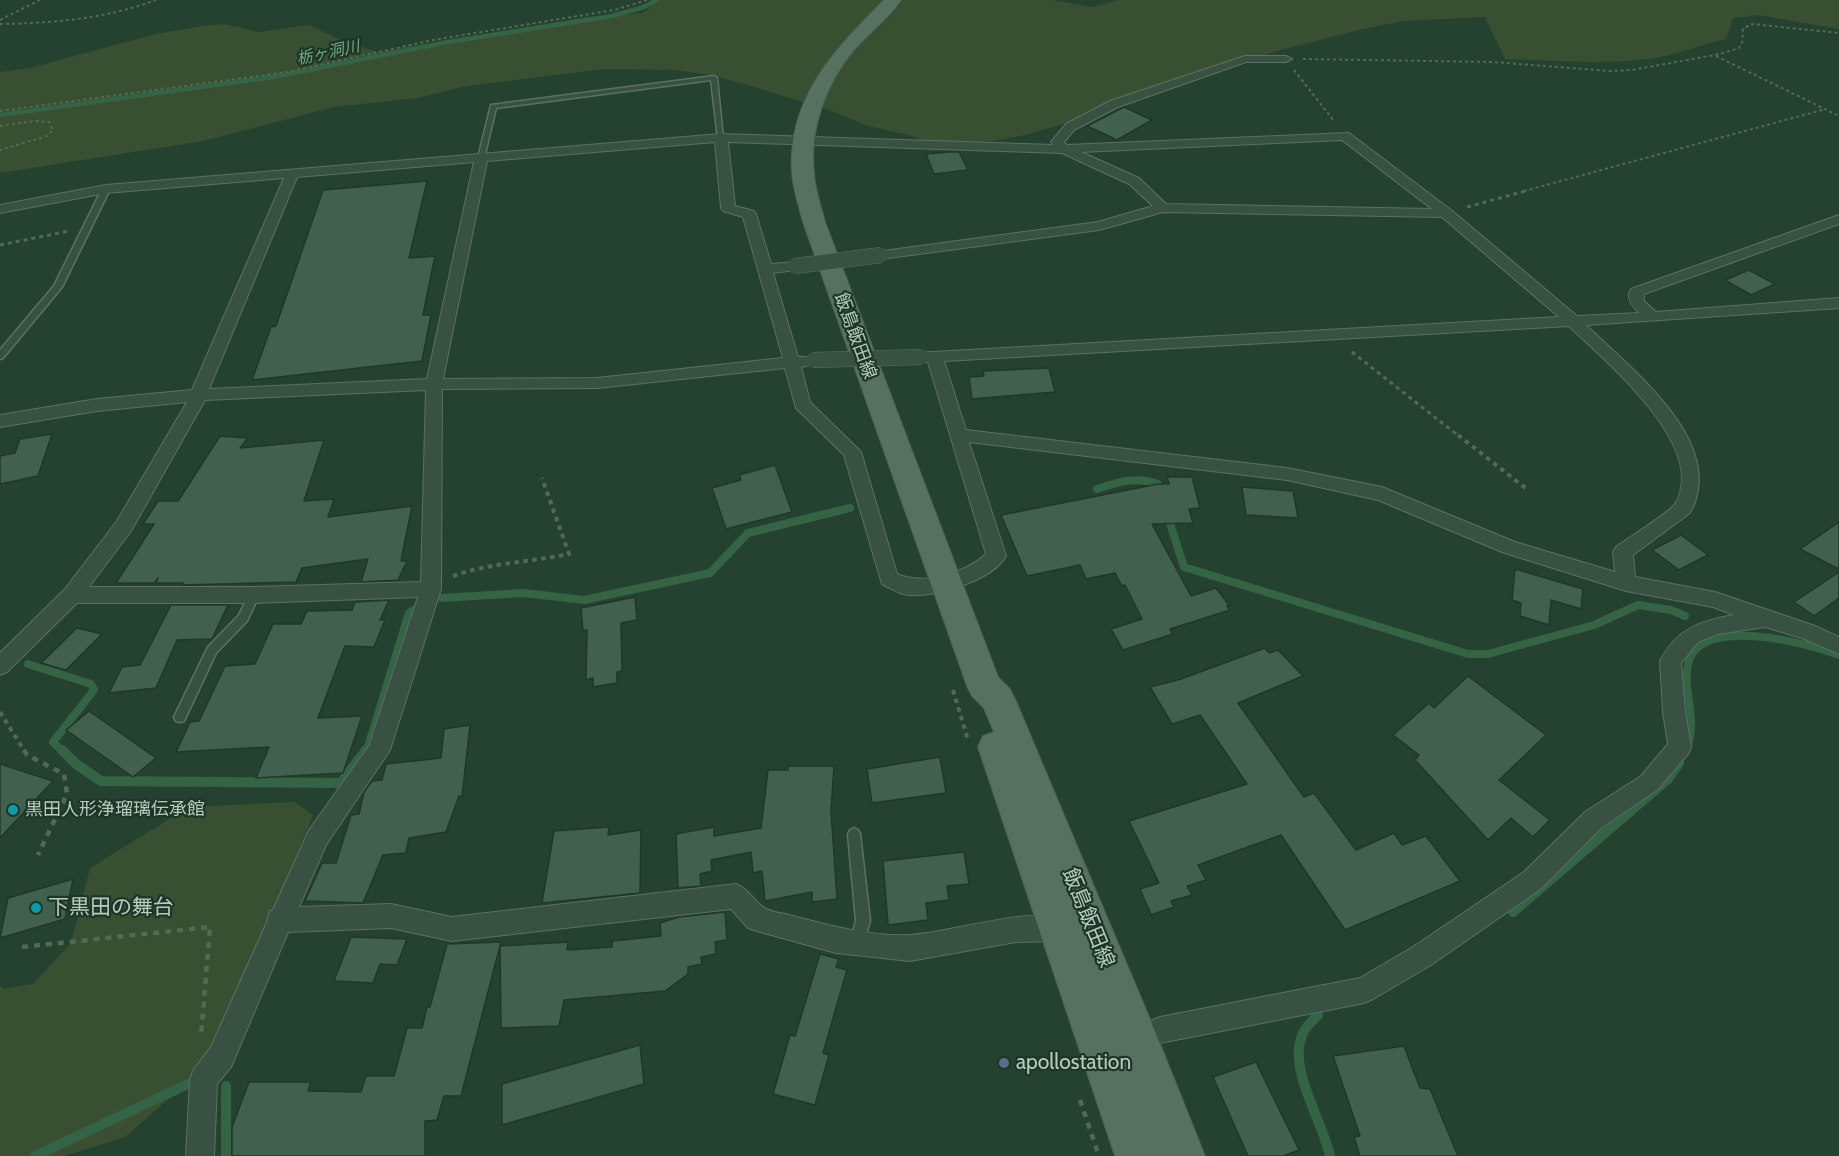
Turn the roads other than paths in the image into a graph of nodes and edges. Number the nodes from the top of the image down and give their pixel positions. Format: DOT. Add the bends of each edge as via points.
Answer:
graph roads {
  1 [pos="893,0"];
  2 [pos="1286,59"];
  3 [pos="721,138"];
  4 [pos="804,140"];
  5 [pos="1064,149"];
  6 [pos="481,158"];
  7 [pos="292,174"];
  8 [pos="106,189"];
  9 [pos="1162,208"];
  10 [pos="0,209"];
  11 [pos="1446,213"];
  12 [pos="1839,219"];
  13 [pos="766,269"];
  14 [pos="1839,303"];
  15 [pos="1652,317"];
  16 [pos="1573,321"];
  17 [pos="0,356"];
  18 [pos="927,356"];
  19 [pos="792,362"];
  20 [pos="434,384"];
  21 [pos="198,395"];
  22 [pos="0,421"];
  23 [pos="958,435"];
  24 [pos="945,583"];
  25 [pos="1626,583"];
  26 [pos="432,589"];
  27 [pos="72,595"];
  28 [pos="254,595"];
  29 [pos="1766,619"];
  30 [pos="1839,646"];
  31 [pos="0,666"];
  32 [pos="984,686"];
  33 [pos="180,717"];
  34 [pos="854,834"];
  35 [pos="279,920"];
  36 [pos="1059,929"];
  37 [pos="857,943"];
  38 [pos="1137,1039"];
  39 [pos="200,1156"];
  40 [pos="1138,1156"];
  41 [pos="1182,1156"];
  1 -- 4 [label="main road, 飯島飯田線" via="843,51 821,89"];
  2 -- 5 [label="street" via="1245,59 1114,104 1070,127 1057,142"];
  3 -- 4 [label="street"];
  3 -- 6 [label="street"];
  3 -- 6 [label="lane" via="714,78 493,106"];
  3 -- 13 [label="street" via="728,208 749,214"];
  4 -- 5 [label="street"];
  4 -- 24 [label="main road, 飯島飯田線" via="803,172 814,222"];
  5 -- 9 [label="street" via="1134,181"];
  5 -- 11 [label="street" via="1345,136"];
  6 -- 7 [label="street"];
  6 -- 20 [label="street"];
  7 -- 8 [label="street"];
  7 -- 21 [label="street"];
  8 -- 10 [label="street"];
  8 -- 17 [label="lane" via="58,287"];
  9 -- 11 [label="street"];
  9 -- 13 [label="street, bridge" via="1099,226"];
  11 -- 16 [label="street"];
  12 -- 15 [label="street" via="1636,292 1637,302"];
  13 -- 19 [label="street"];
  14 -- 15 [label="street"];
  15 -- 16 [label="street"];
  16 -- 18 [label="street"];
  16 -- 25 [label="street" via="1647,394 1676,431 1688,458 1691,480 1683,508 1623,552"];
  18 -- 19 [label="street, bridge"];
  18 -- 23 [label="street"];
  19 -- 20 [label="street" via="597,383"];
  19 -- 24 [label="street" via="802,404 852,452 890,579 908,587"];
  20 -- 21 [label="street"];
  20 -- 26 [label="street"];
  21 -- 22 [label="street" via="97,405"];
  21 -- 27 [label="street" via="124,526"];
  23 -- 24 [label="street" via="996,556 981,570"];
  23 -- 25 [label="street" via="1287,474 1382,494 1509,547"];
  24 -- 32 [label="main road, 飯島飯田線"];
  25 -- 29 [label="street" via="1715,600"];
  26 -- 28 [label="street"];
  26 -- 35 [label="street" via="379,750 316,838"];
  27 -- 28 [label="street"];
  27 -- 31 [label="street"];
  28 -- 33 [label="lane" via="243,618 212,650"];
  29 -- 30 [label="street"];
  29 -- 38 [label="street" via="1716,626 1691,636 1670,661 1680,747 1649,783 1593,820 1533,880 1431,950 1364,990 1160,1030"];
  32 -- 36 [label="main road, 飯島飯田線" via="982,706"];
  32 -- 38 [label="main road, 飯島飯田線" via="998,699"];
  34 -- 37 [label="lane" via="862,921"];
  35 -- 37 [label="street" via="392,916 452,929 736,896 757,919"];
  35 -- 39 [label="street" via="221,1057 204,1079"];
  36 -- 37 [label="street" via="1016,930 910,948"];
  36 -- 40 [label="main road, 飯島飯田線"];
  38 -- 41 [label="main road, 飯島飯田線"];
}
